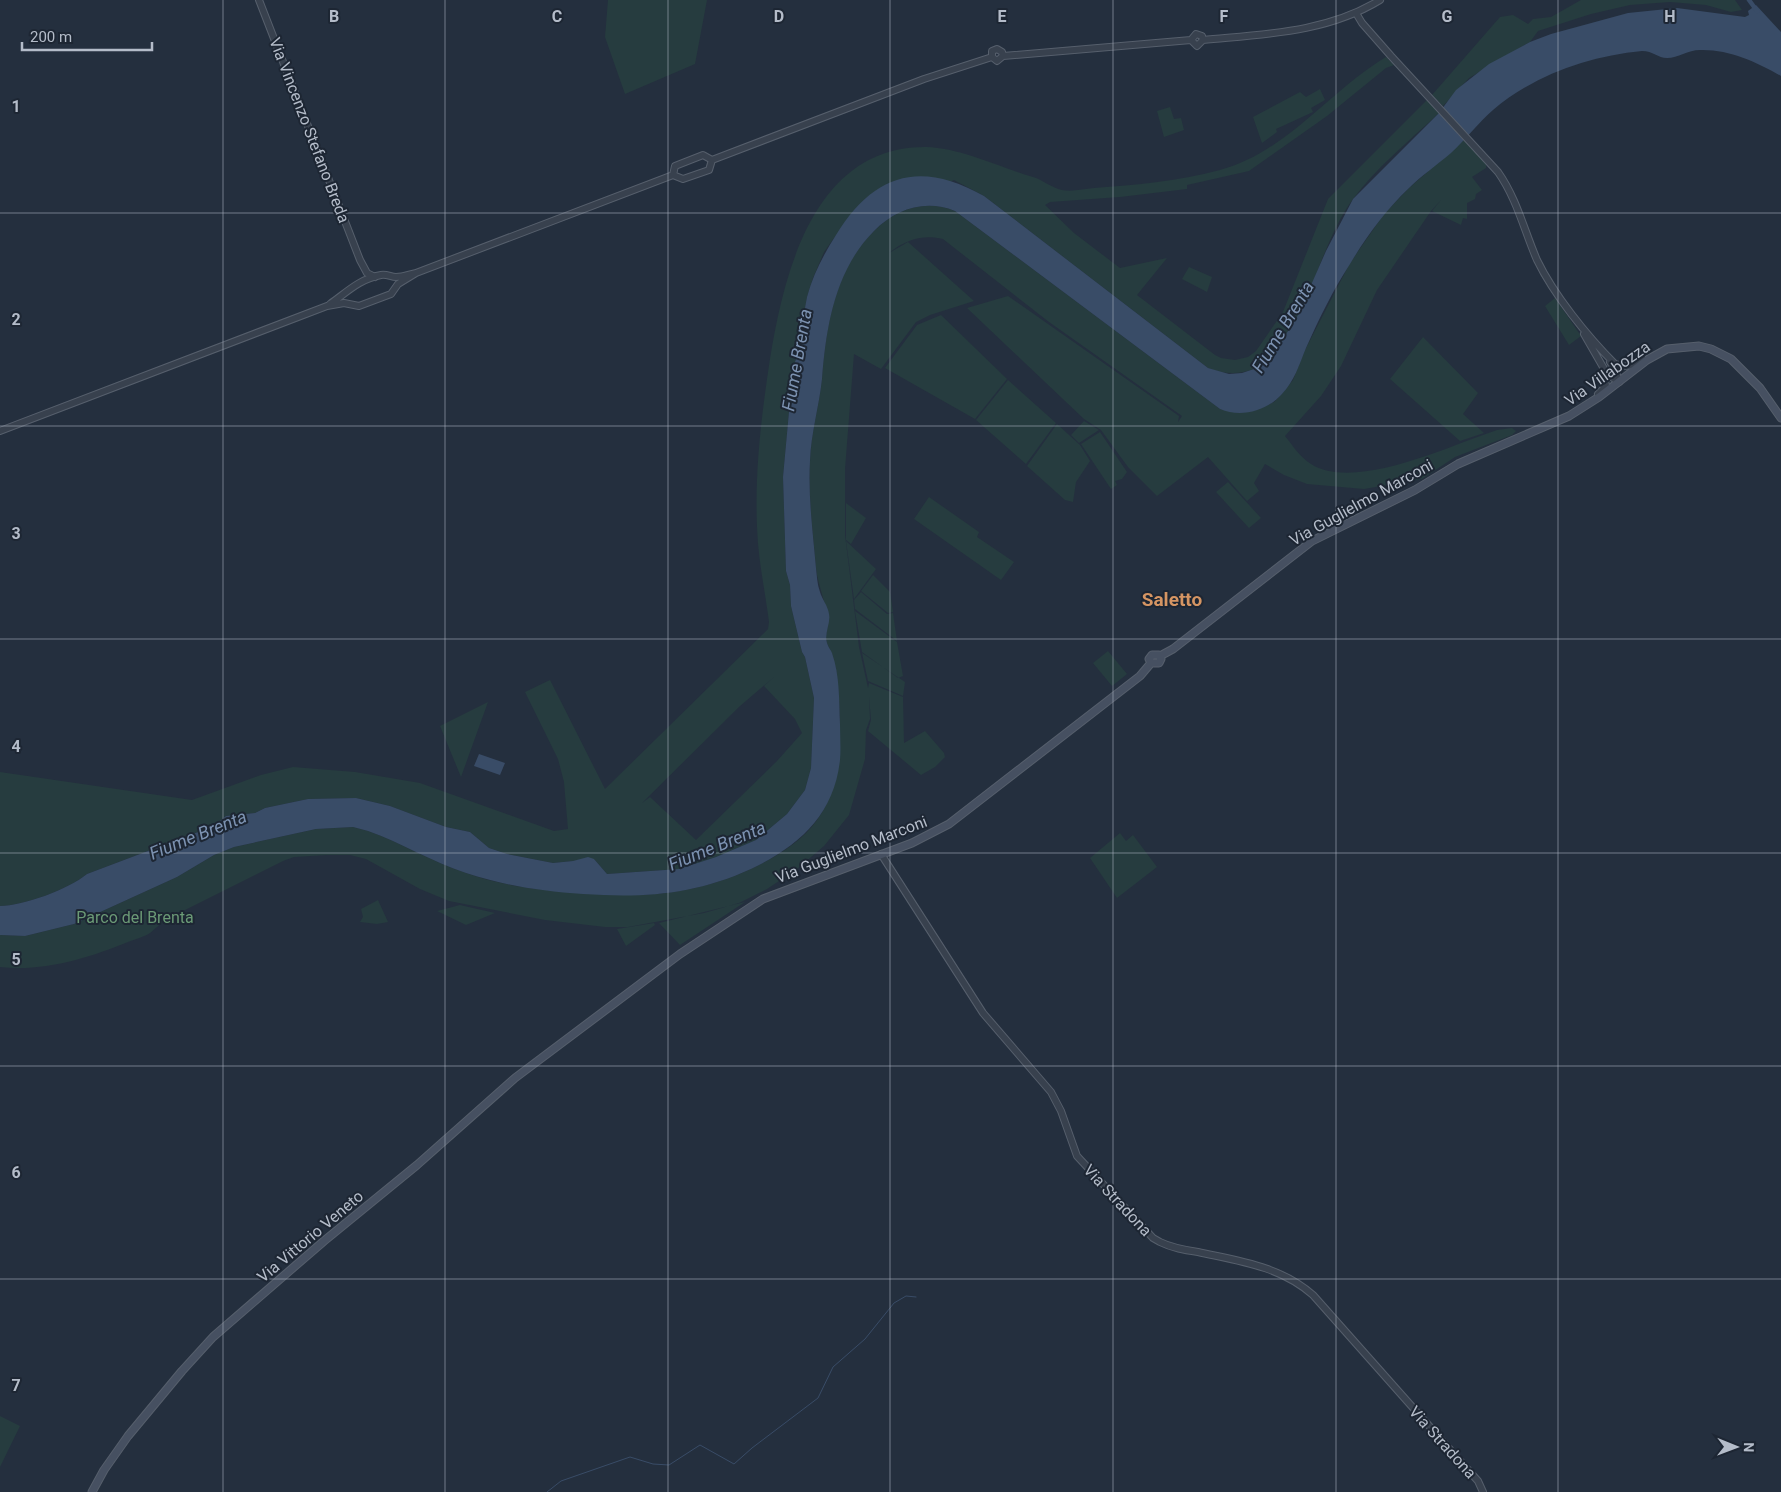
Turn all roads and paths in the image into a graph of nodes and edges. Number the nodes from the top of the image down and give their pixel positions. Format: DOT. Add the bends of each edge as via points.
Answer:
graph roads {
  1 [pos="260,0"];
  2 [pos="1380,0"];
  3 [pos="1356,13"];
  4 [pos="712,160"];
  5 [pos="673,175"];
  6 [pos="360,260"];
  7 [pos="416,272"];
  8 [pos="391,276"];
  9 [pos="375,277"];
  10 [pos="357,284"];
  11 [pos="395,287"];
  12 [pos="346,294"];
  13 [pos="349,303"];
  14 [pos="327,306"];
  15 [pos="1579,323"];
  16 [pos="1667,349"];
  17 [pos="1604,353"];
  18 [pos="1602,367"];
  19 [pos="1619,382"];
  20 [pos="1583,408"];
  21 [pos="1781,418"];
  22 [pos="0,431"];
  23 [pos="1485,452"];
  24 [pos="881,854"];
  25 [pos="577,1031"];
  26 [pos="1483,1491"];
  27 [pos="92,1492"];
  1 -- 6 [label="street, Via Vincenzo Stefano Breda"];
  2 -- 3 [label="street"];
  3 -- 4 [label="street" via="1295,31 1203,40 1197,46 1191,40 1003,56 997,61 992,57 886,93"];
  3 -- 15 [label="street" via="1379,43 1483,153 1512,194 1544,273"];
  4 -- 5 [label="street" via="709,170 683,179"];
  4 -- 5 [label="street" via="703,155 691,159 675,166"];
  5 -- 7 [label="street"];
  6 -- 9 [label="street, Via Vincenzo Stefano Breda" via="367,273"];
  6 -- 10 [label="street, Via Vincenzo Stefano Breda" via="362,274"];
  7 -- 8 [label="street"];
  7 -- 11 [label="street"];
  8 -- 9 [label="street"];
  8 -- 11 [label="street"];
  9 -- 10 [label="street"];
  10 -- 12 [label="street"];
  11 -- 13 [label="street" via="391,294 359,306"];
  12 -- 13 [label="street"];
  12 -- 14 [label="street"];
  13 -- 14 [label="street"];
  14 -- 22 [label="street"];
  15 -- 17 [label="street"];
  15 -- 18 [label="street"];
  16 -- 17 [label="street" via="1637,364 1622,367"];
  16 -- 19 [label="main road, Via Villabozza"];
  16 -- 21 [label="main road, Via Villabozza" via="1699,346 1731,359 1760,388"];
  17 -- 19 [label="street"];
  18 -- 19 [label="street" via="1611,379"];
  18 -- 20 [label="street" via="1606,386"];
  19 -- 20 [label="main road, Via Villabozza"];
  20 -- 23 [label="main road, Via Villabozza"];
  23 -- 24 [label="main road, Via Guglielmo Marconi" via="1312,541 1173,650 1160,656 1159,664 1151,663 1140,676 964,814 922,839"];
  24 -- 25 [label="main road, Via Guglielmo Marconi" via="763,899 680,954"];
  24 -- 26 [label="street, Via Stradona" via="983,1013 1051,1092 1077,1156 1090,1172 1160,1242 1272,1270 1300,1283 1478,1481"];
  25 -- 27 [label="main road, Via Vittorio Veneto" via="515,1078 213,1337 128,1436"];
}
